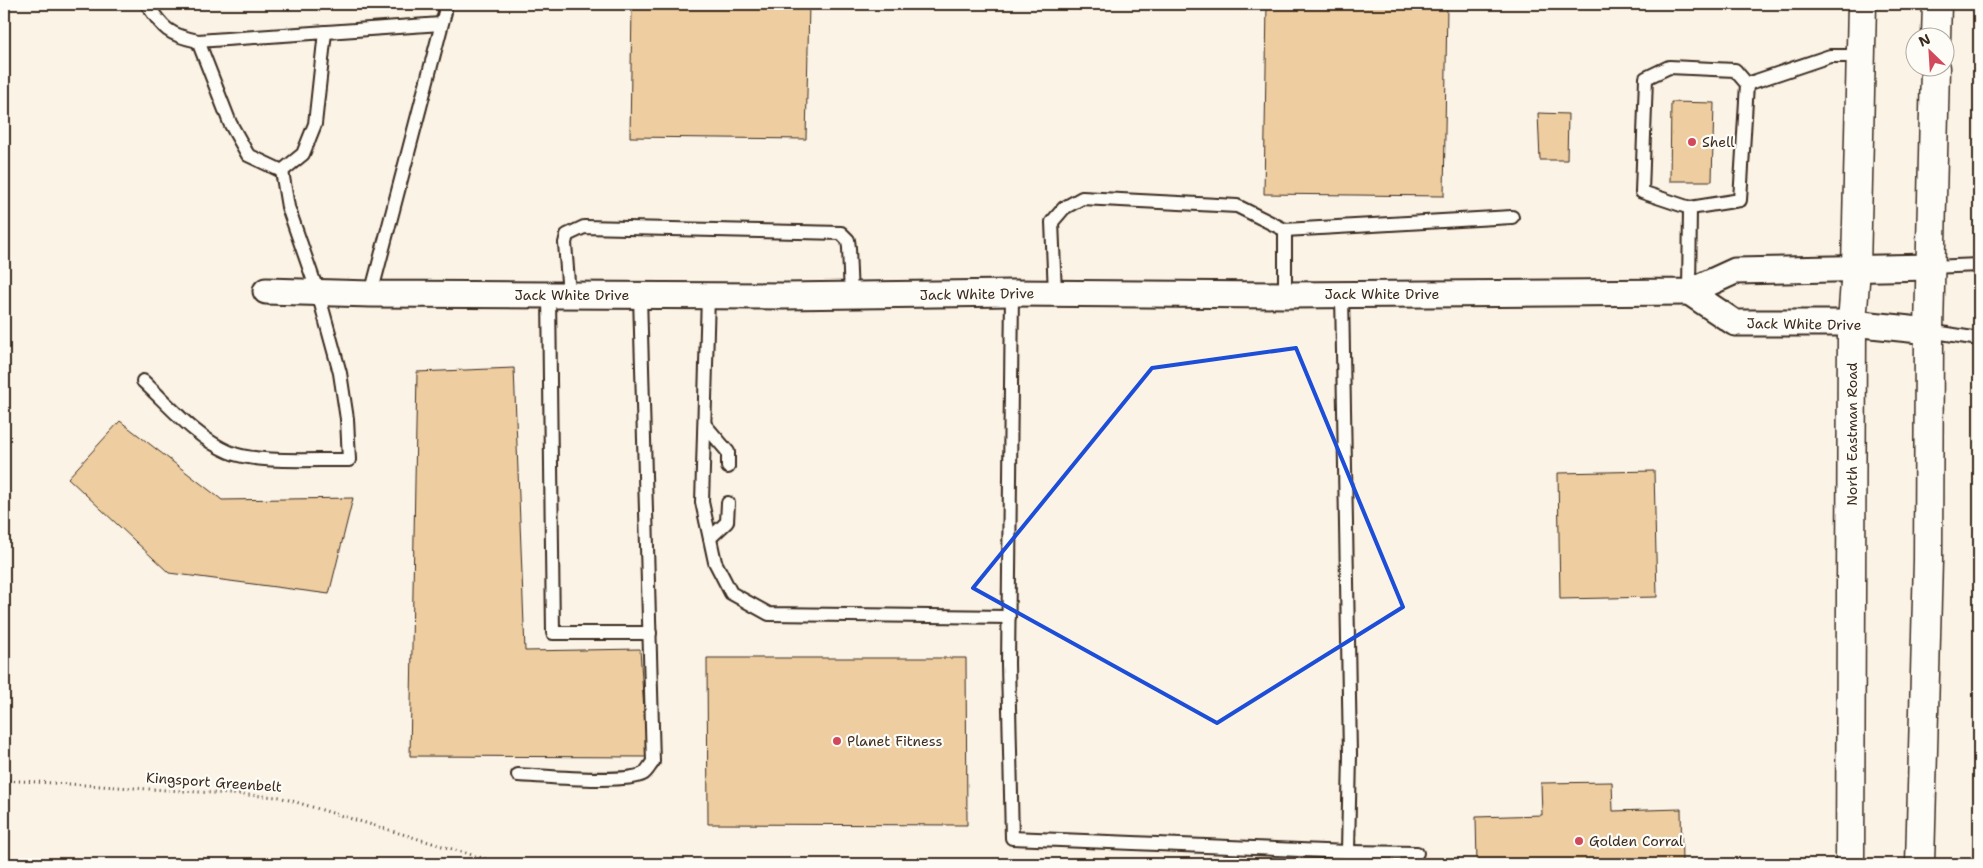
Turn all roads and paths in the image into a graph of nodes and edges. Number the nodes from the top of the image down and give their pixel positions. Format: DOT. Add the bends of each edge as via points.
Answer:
graph roads {
  1 [pos="147,4"];
  2 [pos="445,4"];
  3 [pos="1862,4"];
  4 [pos="1937,4"];
  5 [pos="442,24"];
  6 [pos="1936,28"];
  7 [pos="325,32"];
  8 [pos="198,41"];
  9 [pos="1861,56"];
  10 [pos="1935,78"];
  11 [pos="1746,84"];
  12 [pos="282,171"];
  13 [pos="1690,208"];
  14 [pos="1512,217"];
  15 [pos="1285,230"];
  16 [pos="1979,265"];
  17 [pos="1931,267"];
  18 [pos="1856,268"];
  19 [pos="266,291"];
  20 [pos="318,292"];
  21 [pos="1688,292"];
  22 [pos="1012,293"];
  23 [pos="1055,293"];
  24 [pos="371,294"];
  25 [pos="1342,294"];
  26 [pos="559,295"];
  27 [pos="1285,295"];
  28 [pos="640,296"];
  29 [pos="708,296"];
  30 [pos="851,296"];
  31 [pos="1852,323"];
  32 [pos="1930,331"];
  33 [pos="1979,339"];
  34 [pos="143,381"];
  35 [pos="705,426"];
  36 [pos="728,468"];
  37 [pos="728,502"];
  38 [pos="710,538"];
  39 [pos="1009,617"];
  40 [pos="650,633"];
  41 [pos="518,774"];
  42 [pos="4,780"];
  43 [pos="1348,852"];
  44 [pos="1417,853"];
  45 [pos="502,864"];
  46 [pos="1850,864"];
  47 [pos="1920,864"];
  1 -- 8 [label="lane" via="160,24 176,36"];
  2 -- 5 [label="lane"];
  3 -- 9 [label="main road, North Eastman Road"];
  4 -- 6 [label="main road"];
  5 -- 7 [label="lane"];
  5 -- 24 [label="lane"];
  7 -- 8 [label="lane"];
  7 -- 12 [label="lane" via="315,124 303,154"];
  8 -- 12 [label="lane" via="230,123 248,155"];
  9 -- 11 [label="lane" via="1830,56"];
  9 -- 18 [label="main road, North Eastman Road"];
  10 -- 17 [label="main road"];
  11 -- 13 [label="lane" via="1740,200"];
  11 -- 13 [label="lane" via="1735,70 1668,67 1646,78 1642,192"];
  12 -- 20 [label="lane" via="288,207"];
  13 -- 21 [label="lane"];
  14 -- 15 [label="lane"];
  15 -- 23 [label="lane" via="1237,206 1082,198 1064,208 1052,222"];
  15 -- 27 [label="lane"];
  16 -- 17 [label="lane"];
  17 -- 18 [label="street, Jack White Drive"];
  17 -- 32 [label="main road"];
  18 -- 21 [label="street, Jack White Drive" via="1735,271"];
  18 -- 31 [label="main road, North Eastman Road"];
  19 -- 20 [label="street, Jack White Drive"];
  20 -- 24 [label="street, Jack White Drive"];
  20 -- 34 [label="lane" via="340,373 347,419 348,460 261,459 230,452 202,435"];
  21 -- 25 [label="street, Jack White Drive"];
  21 -- 31 [label="street, Jack White Drive" via="1735,323"];
  22 -- 23 [label="street, Jack White Drive"];
  22 -- 30 [label="street, Jack White Drive"];
  22 -- 39 [label="lane"];
  23 -- 27 [label="street, Jack White Drive"];
  24 -- 26 [label="street, Jack White Drive"];
  25 -- 27 [label="street, Jack White Drive"];
  25 -- 43 [label="lane" via="1350,754"];
  26 -- 28 [label="street, Jack White Drive"];
  26 -- 30 [label="lane" via="567,235 584,228 841,233 848,240"];
  26 -- 40 [label="lane" via="553,633"];
  28 -- 29 [label="street, Jack White Drive"];
  28 -- 40 [label="lane"];
  29 -- 30 [label="street, Jack White Drive"];
  29 -- 35 [label="lane"];
  31 -- 32 [label="street, Jack White Drive"];
  31 -- 46 [label="main road, North Eastman Road"];
  32 -- 33 [label="lane"];
  32 -- 47 [label="main road"];
  35 -- 36 [label="lane" via="728,452"];
  35 -- 38 [label="lane" via="702,502"];
  37 -- 38 [label="lane" via="727,522"];
  38 -- 39 [label="lane" via="715,562 731,593 769,614"];
  39 -- 43 [label="lane" via="1012,838"];
  40 -- 41 [label="lane" via="653,762 645,773 613,779"];
  42 -- 45 [label="path, Kingsport Greenbelt" via="279,797"];
  43 -- 44 [label="lane"];
}
